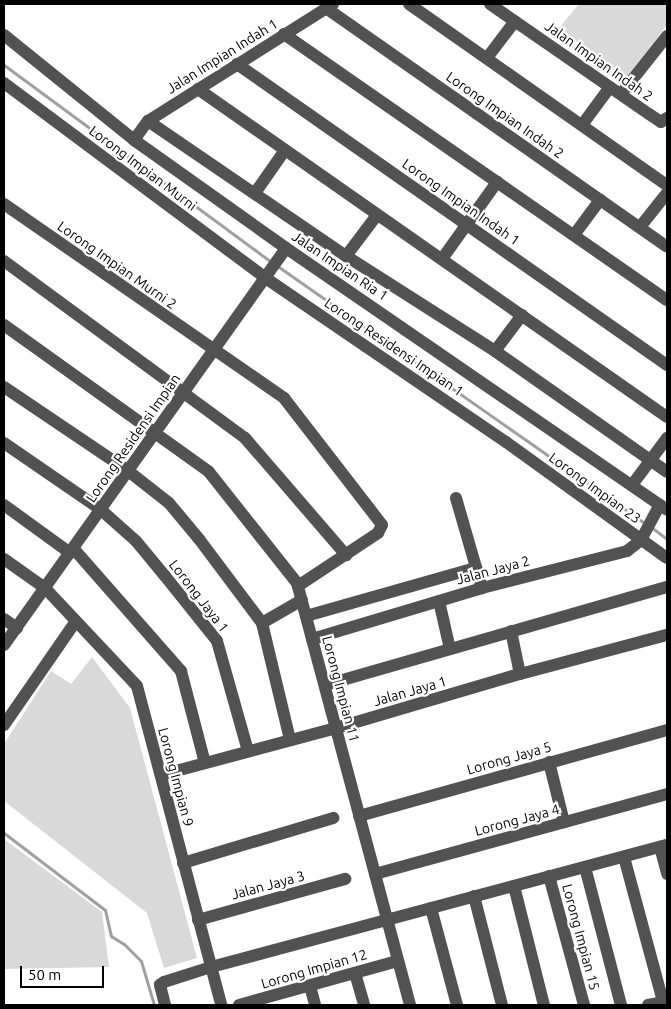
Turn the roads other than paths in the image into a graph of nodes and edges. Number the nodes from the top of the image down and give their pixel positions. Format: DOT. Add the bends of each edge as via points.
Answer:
graph roads {
  1 [pos="409,4"];
  2 [pos="490,4"];
  3 [pos="329,6"];
  4 [pos="515,21"];
  5 [pos="284,34"];
  6 [pos="4,35"];
  7 [pos="667,36"];
  8 [pos="486,58"];
  9 [pos="238,64"];
  10 [pos="4,83"];
  11 [pos="610,87"];
  12 [pos="198,89"];
  13 [pos="621,94"];
  14 [pos="667,118"];
  15 [pos="148,121"];
  16 [pos="582,125"];
  17 [pos="134,140"];
  18 [pos="285,150"];
  19 [pos="497,182"];
  20 [pos="667,185"];
  21 [pos="667,192"];
  22 [pos="255,193"];
  23 [pos="600,200"];
  24 [pos="4,204"];
  25 [pos="377,214"];
  26 [pos="467,225"];
  27 [pos="640,227"];
  28 [pos="574,235"];
  29 [pos="667,247"];
  30 [pos="282,253"];
  31 [pos="346,256"];
  32 [pos="442,260"];
  33 [pos="4,261"];
  34 [pos="267,273"];
  35 [pos="667,300"];
  36 [pos="522,315"];
  37 [pos="4,327"];
  38 [pos="213,350"];
  39 [pos="495,351"];
  40 [pos="667,365"];
  41 [pos="4,386"];
  42 [pos="184,391"];
  43 [pos="667,417"];
  44 [pos="155,433"];
  45 [pos="667,438"];
  46 [pos="506,442"];
  47 [pos="4,443"];
  48 [pos="651,460"];
  49 [pos="128,470"];
  50 [pos="667,472"];
  51 [pos="632,485"];
  52 [pos="456,498"];
  53 [pos="4,505"];
  54 [pos="664,508"];
  55 [pos="100,510"];
  56 [pos="643,534"];
  57 [pos="72,550"];
  58 [pos="346,555"];
  59 [pos="667,558"];
  60 [pos="4,560"];
  61 [pos="476,568"];
  62 [pos="298,586"];
  63 [pos="667,587"];
  64 [pos="45,588"];
  65 [pos="482,588"];
  66 [pos="302,600"];
  67 [pos="438,601"];
  68 [pos="306,616"];
  69 [pos="4,619"];
  70 [pos="76,621"];
  71 [pos="262,623"];
  72 [pos="16,628"];
  73 [pos="511,631"];
  74 [pos="667,635"];
  75 [pos="312,639"];
  76 [pos="4,645"];
  77 [pos="450,648"];
  78 [pos="520,674"];
  79 [pos="325,685"];
  80 [pos="4,724"];
  81 [pos="336,728"];
  82 [pos="667,730"];
  83 [pos="290,740"];
  84 [pos="248,752"];
  85 [pos="549,762"];
  86 [pos="205,763"];
  87 [pos="161,775"];
  88 [pos="667,794"];
  89 [pos="359,816"];
  90 [pos="333,818"];
  91 [pos="564,822"];
  92 [pos="664,846"];
  93 [pos="624,856"];
  94 [pos="183,863"];
  95 [pos="585,867"];
  96 [pos="375,874"];
  97 [pos="667,874"];
  98 [pos="549,876"];
  99 [pos="345,879"];
  100 [pos="514,886"];
  101 [pos="474,896"];
  102 [pos="431,908"];
  103 [pos="387,919"];
  104 [pos="198,920"];
  105 [pos="398,960"];
  106 [pos="211,967"];
  107 [pos="355,973"];
  108 [pos="310,986"];
  109 [pos="267,1002"];
  110 [pos="663,1003"];
  111 [pos="165,1005"];
  112 [pos="221,1005"];
  113 [pos="239,1005"];
  114 [pos="315,1005"];
  115 [pos="364,1005"];
  116 [pos="410,1005"];
  117 [pos="457,1005"];
  118 [pos="502,1005"];
  119 [pos="544,1005"];
  120 [pos="584,1005"];
  121 [pos="621,1005"];
  122 [pos="648,1005"];
  1 -- 8 [label="street"];
  2 -- 4 [label="street, Jalan Impian Indah 2"];
  3 -- 5 [label="street, Jalan Impian Indah 1"];
  3 -- 23 [label="street, Lorong Impian Indah 2"];
  4 -- 8 [label="street"];
  4 -- 11 [label="street, Jalan Impian Indah 2"];
  5 -- 9 [label="street, Jalan Impian Indah 1"];
  5 -- 19 [label="street"];
  6 -- 17 [label="street, Jalan Impian Ria 1"];
  7 -- 13 [label="street"];
  8 -- 16 [label="street"];
  9 -- 12 [label="street, Jalan Impian Indah 1"];
  9 -- 26 [label="street, Lorong Impian Indah 1"];
  10 -- 34 [label="street, Lorong Impian Murni"];
  11 -- 13 [label="street, Jalan Impian Indah 2"];
  11 -- 16 [label="street"];
  12 -- 15 [label="street, Jalan Impian Indah 1"];
  12 -- 18 [label="street"];
  13 -- 14 [label="street, Jalan Impian Indah 2" via="661,122"];
  15 -- 17 [label="street, Jalan Impian Indah 1"];
  15 -- 22 [label="street, Jalan Impian Ria 1"];
  16 -- 20 [label="street"];
  17 -- 30 [label="street, Jalan Impian Ria 1"];
  18 -- 22 [label="street"];
  18 -- 25 [label="street"];
  19 -- 26 [label="street"];
  19 -- 28 [label="street"];
  21 -- 27 [label="street"];
  22 -- 31 [label="street, Jalan Impian Ria 1"];
  23 -- 27 [label="street, Lorong Impian Indah 2"];
  23 -- 28 [label="street"];
  24 -- 38 [label="street, Lorong Impian Murni 2"];
  25 -- 31 [label="street"];
  25 -- 32 [label="street"];
  26 -- 32 [label="street"];
  26 -- 40 [label="street, Lorong Impian Indah 1"];
  27 -- 29 [label="street, Lorong Impian Indah 2"];
  28 -- 35 [label="street"];
  30 -- 34 [label="street, Lorong Residensi Impian"];
  30 -- 51 [label="street, Jalan Impian Ria 1"];
  31 -- 39 [label="street, Jalan Impian Ria 1"];
  32 -- 36 [label="street"];
  33 -- 42 [label="street"];
  34 -- 38 [label="street, Lorong Residensi Impian"];
  34 -- 46 [label="street, Lorong Residensi Impian 1"];
  36 -- 39 [label="street"];
  36 -- 43 [label="street"];
  37 -- 44 [label="street, Lorong Impian 11"];
  38 -- 42 [label="street, Lorong Residensi Impian"];
  38 -- 58 [label="street, Lorong Impian Murni 2" via="284,398 382,525 378,533"];
  39 -- 48 [label="street, Jalan Impian Ria 1"];
  41 -- 49 [label="street"];
  42 -- 44 [label="street, Lorong Residensi Impian"];
  42 -- 58 [label="street" via="245,438"];
  44 -- 49 [label="street, Lorong Residensi Impian"];
  44 -- 62 [label="street, Lorong Impian 11" via="209,472"];
  45 -- 48 [label="street"];
  46 -- 56 [label="street, Lorong Impian 23"];
  47 -- 55 [label="street, Lorong Jaya 1"];
  48 -- 50 [label="street, Jalan Impian Ria 1"];
  48 -- 51 [label="street"];
  49 -- 55 [label="street, Lorong Residensi Impian"];
  49 -- 71 [label="street" via="169,503"];
  51 -- 54 [label="street, Jalan Impian Ria 1"];
  52 -- 61 [label="street"];
  53 -- 57 [label="street"];
  54 -- 56 [label="street, Jalan Jaya 2"];
  55 -- 57 [label="street, Lorong Residensi Impian"];
  55 -- 84 [label="street, Lorong Jaya 1" via="136,541 217,642"];
  56 -- 59 [label="street, Lorong Impian 23"];
  56 -- 65 [label="street, Jalan Jaya 2" via="627,551"];
  57 -- 64 [label="street, Lorong Residensi Impian"];
  57 -- 86 [label="street" via="181,671"];
  58 -- 62 [label="street"];
  60 -- 64 [label="street, Lorong Impian 9"];
  61 -- 65 [label="street"];
  61 -- 68 [label="street"];
  62 -- 66 [label="street, Lorong Impian 11"];
  63 -- 73 [label="street"];
  64 -- 70 [label="street, Lorong Impian 9"];
  64 -- 72 [label="street, Lorong Residensi Impian"];
  65 -- 67 [label="street, Jalan Jaya 2"];
  66 -- 68 [label="street, Lorong Impian 11"];
  66 -- 71 [label="street"];
  67 -- 75 [label="street, Jalan Jaya 2"];
  67 -- 77 [label="street"];
  68 -- 75 [label="street, Lorong Impian 11"];
  69 -- 72 [label="street"];
  70 -- 80 [label="street"];
  70 -- 87 [label="street, Lorong Impian 9" via="137,686"];
  71 -- 83 [label="street"];
  72 -- 76 [label="street, Lorong Residensi Impian"];
  73 -- 77 [label="street"];
  73 -- 78 [label="street"];
  74 -- 78 [label="street, Jalan Jaya 1"];
  75 -- 79 [label="street, Lorong Impian 11"];
  77 -- 79 [label="street"];
  78 -- 81 [label="street, Jalan Jaya 1"];
  79 -- 81 [label="street, Lorong Impian 11"];
  81 -- 83 [label="street, Jalan Jaya 1"];
  81 -- 89 [label="street, Lorong Impian 11"];
  82 -- 85 [label="street, Lorong Jaya 5"];
  83 -- 84 [label="street, Jalan Jaya 1"];
  84 -- 86 [label="street, Jalan Jaya 1"];
  85 -- 89 [label="street, Lorong Jaya 5"];
  85 -- 91 [label="street"];
  86 -- 87 [label="street, Jalan Jaya 1"];
  87 -- 94 [label="street, Lorong Impian 9"];
  88 -- 91 [label="street, Lorong Jaya 4"];
  89 -- 96 [label="street, Lorong Impian 11"];
  90 -- 94 [label="street"];
  91 -- 96 [label="street, Lorong Jaya 4"];
  92 -- 93 [label="street"];
  92 -- 97 [label="street"];
  93 -- 95 [label="street"];
  93 -- 110 [label="street"];
  94 -- 104 [label="street, Lorong Impian 9"];
  95 -- 98 [label="street"];
  95 -- 121 [label="street"];
  96 -- 103 [label="street, Lorong Impian 11"];
  98 -- 100 [label="street"];
  98 -- 120 [label="street, Lorong Impian 15"];
  99 -- 104 [label="street, Jalan Jaya 3"];
  100 -- 101 [label="street"];
  100 -- 119 [label="street"];
  101 -- 102 [label="street"];
  101 -- 118 [label="street"];
  102 -- 103 [label="street"];
  102 -- 117 [label="street"];
  103 -- 105 [label="street, Lorong Impian 11"];
  103 -- 106 [label="street"];
  104 -- 106 [label="street, Lorong Impian 9"];
  105 -- 107 [label="street, Lorong Impian 12"];
  105 -- 116 [label="street, Lorong Impian 11"];
  106 -- 111 [label="street" via="161,984"];
  106 -- 112 [label="street, Lorong Impian 9"];
  107 -- 108 [label="street, Lorong Impian 12"];
  107 -- 115 [label="street"];
  108 -- 109 [label="street, Lorong Impian 12"];
  108 -- 114 [label="street"];
  109 -- 113 [label="street, Lorong Impian 12"];
  110 -- 122 [label="street"];
}
